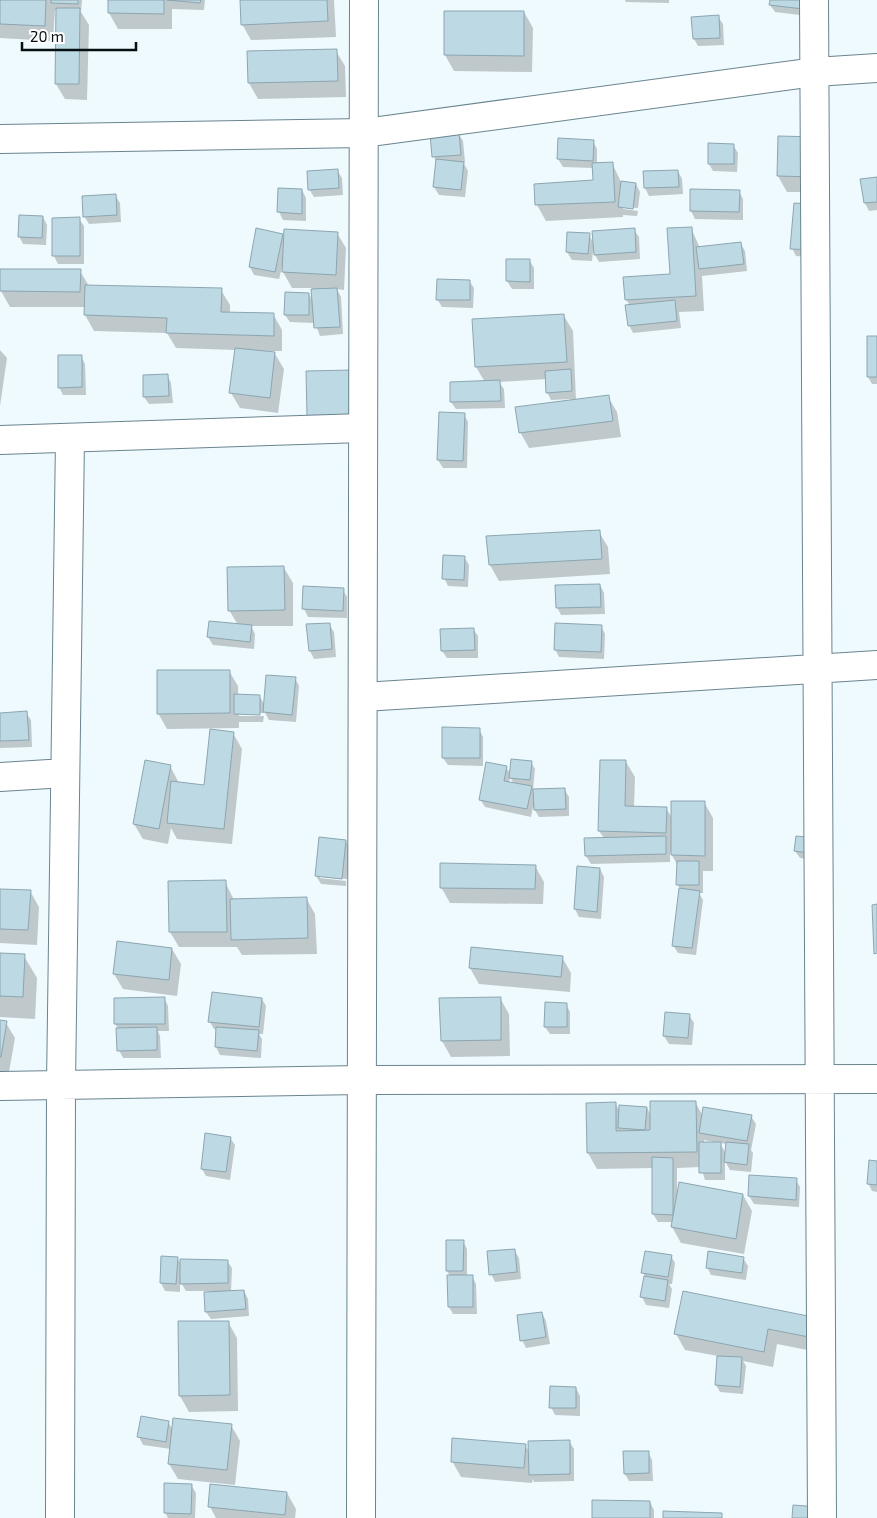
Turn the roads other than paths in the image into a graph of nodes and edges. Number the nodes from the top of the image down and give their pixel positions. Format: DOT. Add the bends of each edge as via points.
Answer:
graph roads {
  1 [pos="364,0"];
  2 [pos="814,0"];
  3 [pos="877,68"];
  4 [pos="815,72"];
  5 [pos="364,133"];
  6 [pos="0,139"];
  7 [pos="363,428"];
  8 [pos="70,438"];
  9 [pos="0,440"];
  10 [pos="877,665"];
  11 [pos="817,668"];
  12 [pos="363,697"];
  13 [pos="65,773"];
  14 [pos="0,777"];
  15 [pos="820,1079"];
  16 [pos="877,1079"];
  17 [pos="362,1080"];
  18 [pos="61,1085"];
  19 [pos="0,1086"];
  20 [pos="60,1518"];
  21 [pos="360,1518"];
  22 [pos="822,1518"];
  1 -- 5 [label="street"];
  2 -- 4 [label="street"];
  3 -- 4 [label="street"];
  4 -- 5 [label="street"];
  4 -- 11 [label="street"];
  5 -- 6 [label="street"];
  5 -- 7 [label="street"];
  7 -- 8 [label="street"];
  7 -- 12 [label="street"];
  8 -- 9 [label="street"];
  8 -- 13 [label="street"];
  10 -- 11 [label="street"];
  11 -- 12 [label="street"];
  11 -- 15 [label="street"];
  12 -- 17 [label="street"];
  13 -- 14 [label="street"];
  13 -- 18 [label="street"];
  15 -- 16 [label="street"];
  15 -- 17 [label="street"];
  15 -- 22 [label="street"];
  17 -- 18 [label="street"];
  17 -- 21 [label="street"];
  18 -- 19 [label="street"];
  18 -- 20 [label="street"];
}
